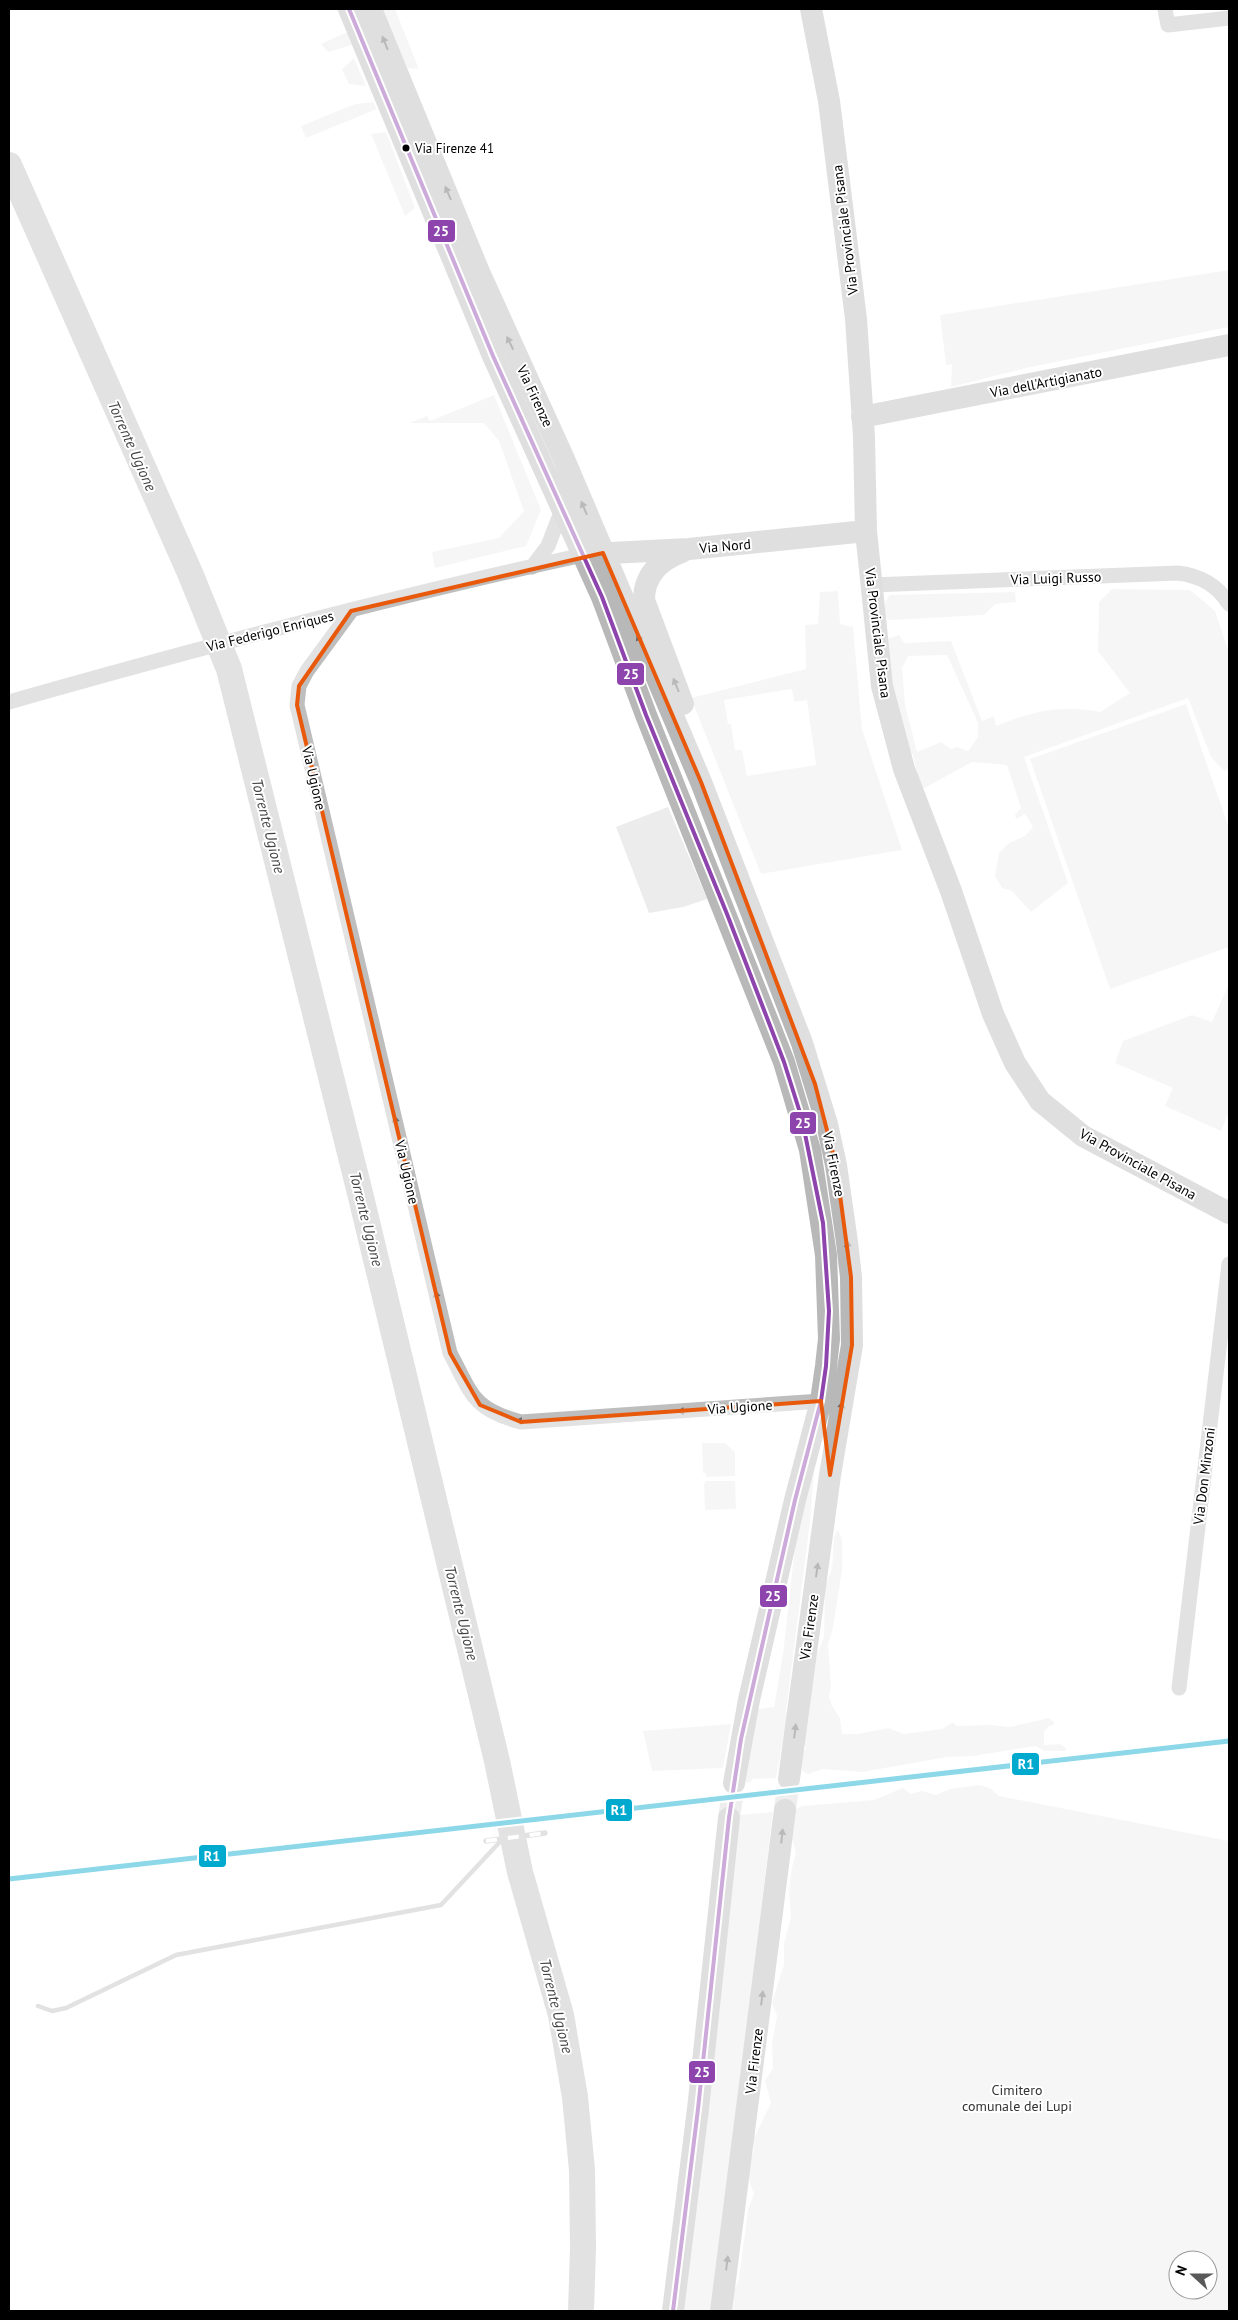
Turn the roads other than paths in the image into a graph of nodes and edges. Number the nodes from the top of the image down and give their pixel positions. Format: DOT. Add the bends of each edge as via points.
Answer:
graph roads {
  1 [pos="349,9"];
  2 [pos="371,9"];
  3 [pos="811,9"];
  4 [pos="1165,9"];
  5 [pos="1229,18"];
  6 [pos="1229,345"];
  7 [pos="862,417"];
  8 [pos="563,508"];
  9 [pos="866,531"];
  10 [pos="689,549"];
  11 [pos="593,554"];
  12 [pos="532,567"];
  13 [pos="872,585"];
  14 [pos="1229,604"];
  15 [pos="351,611"];
  16 [pos="9,702"];
  17 [pos="701,782"];
  18 [pos="1229,1213"];
  19 [pos="1229,1264"];
  20 [pos="821,1401"];
  21 [pos="830,1475"];
  22 [pos="1180,1688"];
  23 [pos="789,1779"];
  24 [pos="734,1783"];
  25 [pos="785,1810"];
  26 [pos="729,1818"];
  27 [pos="673,2311"];
  28 [pos="721,2311"];
  1 -- 8 [label="main road, Via Firenze" via="493,356"];
  11 -- 2 [label="main road, Via Firenze, one-way" via="537,398 479,272"];
  3 -- 7 [label="main road, Via Provinciale Pisana" via="835,139 855,311"];
  4 -- 5 [label="street" via="1168,25"];
  6 -- 7 [label="main road, Via dell'Artigianato"];
  7 -- 9 [label="main road, Via Provinciale Pisana"];
  8 -- 11 [label="main road, Via Firenze"];
  8 -- 12 [label="street" via="548,546"];
  9 -- 10 [label="main road, Via Nord"];
  9 -- 13 [label="main road, Via Provinciale Pisana"];
  10 -- 11 [label="main road, Via Nord"];
  17 -- 10 [label="main road, Via Firenze, one-way" via="693,729 644,600 645,586 652,572 671,556"];
  11 -- 12 [label="street, Via Federigo Enriques"];
  17 -- 11 [label="main road, Via Firenze, one-way"];
  11 -- 20 [label="main road, Via Firenze" via="602,597 784,1062 802,1119 820,1205 826,1255 829,1339"];
  12 -- 15 [label="street, Via Federigo Enriques"];
  13 -- 14 [label="street, Via Luigi Russo" via="1178,573 1200,577 1210,583"];
  13 -- 18 [label="main road, Via Provinciale Pisana" via="882,686 904,769 1015,1063 1040,1101 1083,1136"];
  15 -- 16 [label="street, Via Federigo Enriques" via="159,659"];
  20 -- 15 [label="street, Via Ugione, one-way" via="521,1422 490,1411 480,1405 472,1394 450,1353 297,705 299,686 307,670"];
  21 -- 17 [label="main road, Via Firenze, one-way" via="852,1345 851,1277 836,1165 802,1043"];
  19 -- 22 [label="street, Via Don Minzoni"];
  20 -- 21 [label="main road, Via Firenze"];
  20 -- 24 [label="main road, Via Firenze" via="749,1700"];
  23 -- 21 [label="main road, Via Firenze, one-way"];
  28 -- 25 [label="main road, Via Firenze, one-way"];
  26 -- 27 [label="main road"];
}
